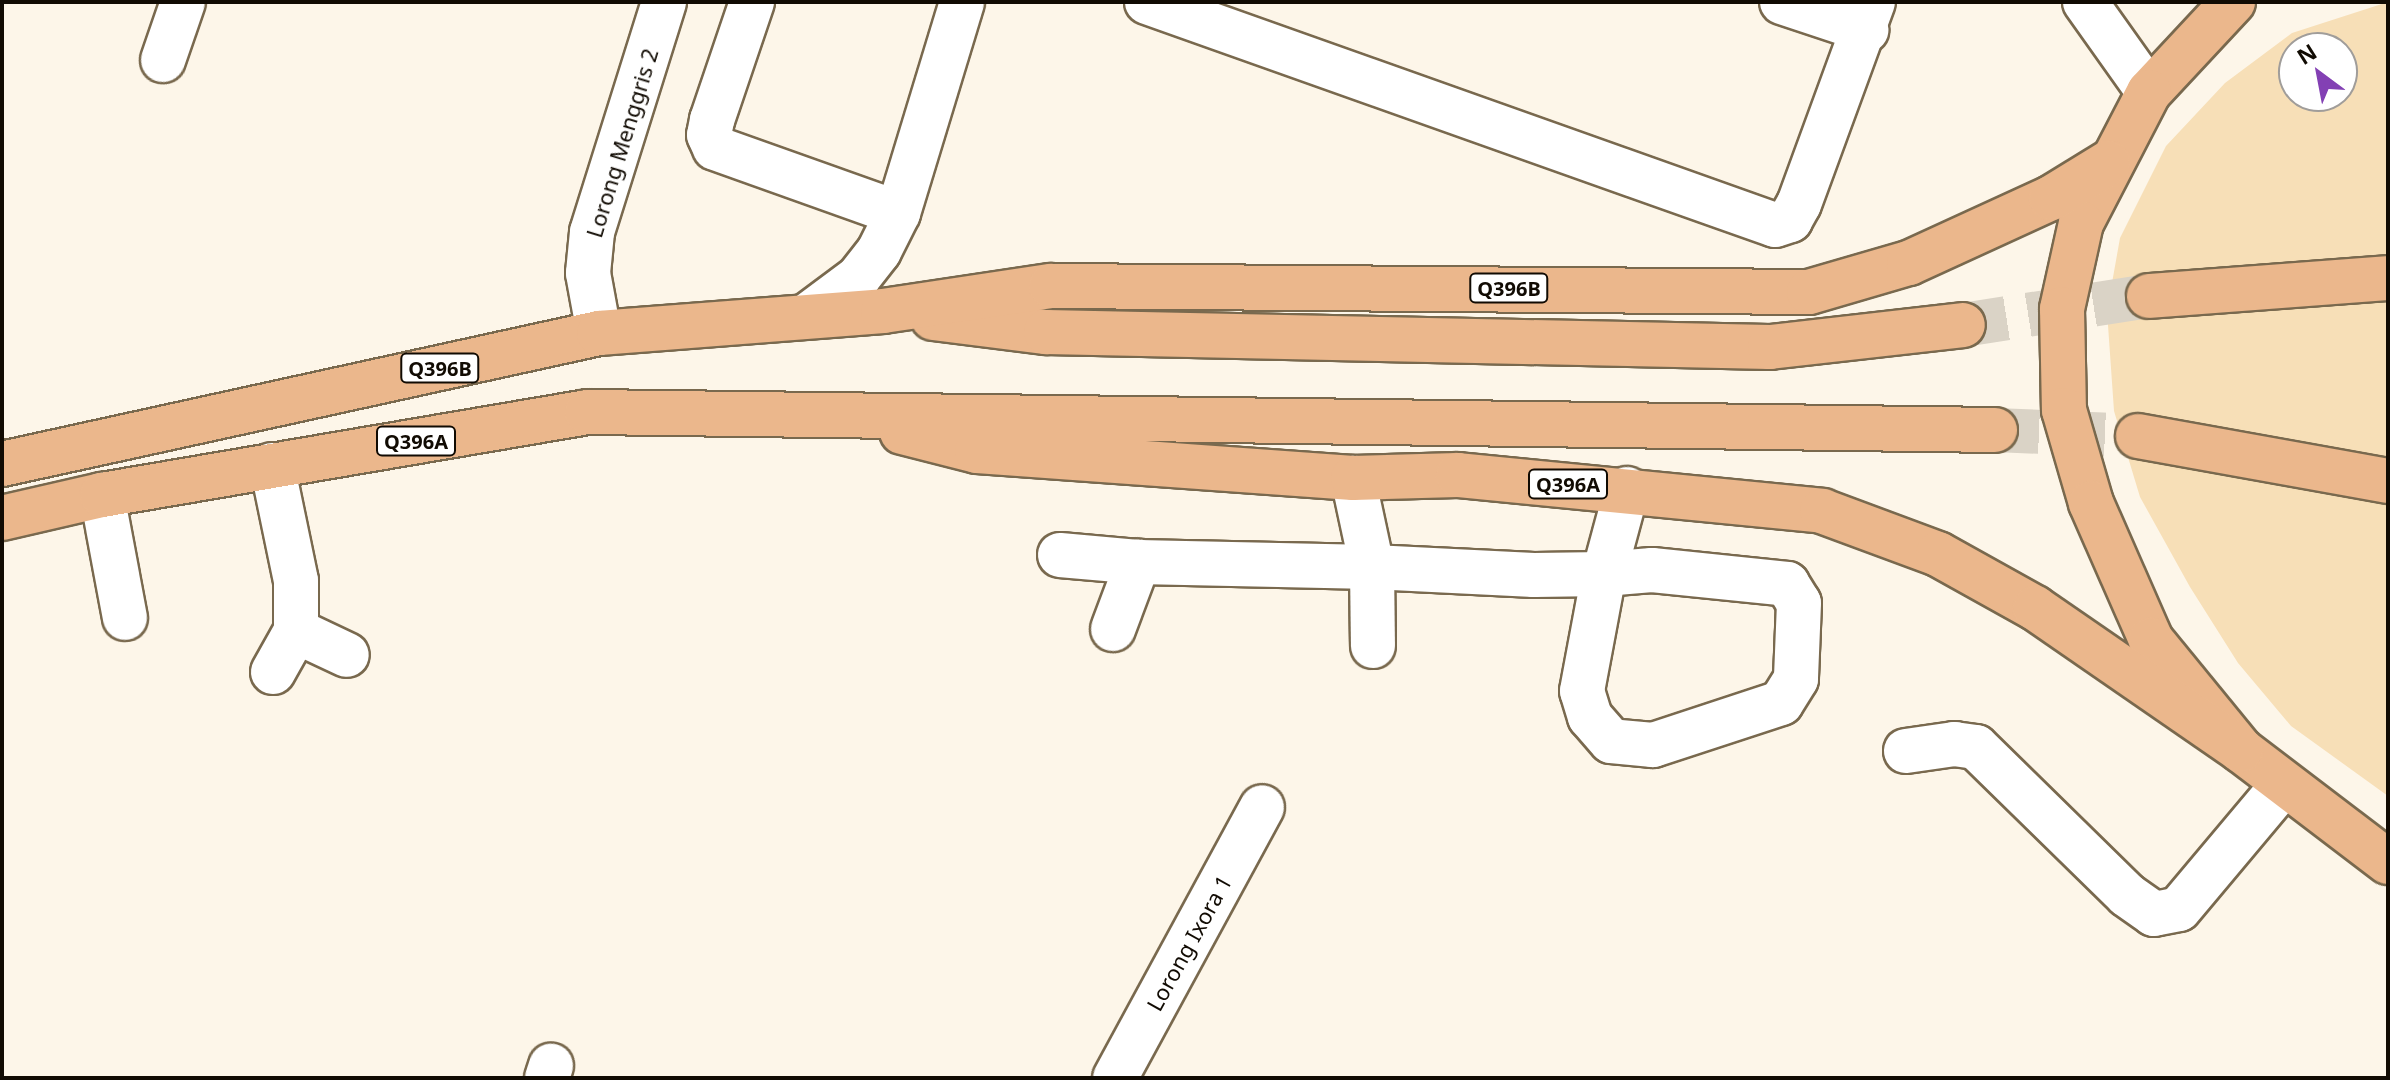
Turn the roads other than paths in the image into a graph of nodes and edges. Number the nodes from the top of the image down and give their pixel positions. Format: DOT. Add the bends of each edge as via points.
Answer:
graph roads {
  1 [pos="183,2"];
  2 [pos="664,2"];
  3 [pos="752,2"];
  4 [pos="962,2"];
  5 [pos="1147,2"];
  6 [pos="1782,2"];
  7 [pos="2085,2"];
  8 [pos="2233,2"];
  9 [pos="1870,16"];
  10 [pos="2208,20"];
  11 [pos="163,60"];
  12 [pos="2149,92"];
  13 [pos="2108,163"];
  14 [pos="898,213"];
  15 [pos="2388,278"];
  16 [pos="2149,296"];
  17 [pos="883,311"];
  18 [pos="807,316"];
  19 [pos="1963,325"];
  20 [pos="599,333"];
  21 [pos="834,414"];
  22 [pos="1995,430"];
  23 [pos="2138,436"];
  24 [pos="2,464"];
  25 [pos="272,465"];
  26 [pos="1353,478"];
  27 [pos="2388,481"];
  28 [pos="1627,489"];
  29 [pos="102,495"];
  30 [pos="2,518"];
  31 [pos="1060,555"];
  32 [pos="1138,562"];
  33 [pos="1372,567"];
  34 [pos="1604,574"];
  35 [pos="125,618"];
  36 [pos="1113,629"];
  37 [pos="296,631"];
  38 [pos="1373,646"];
  39 [pos="347,655"];
  40 [pos="273,672"];
  41 [pos="2241,750"];
  42 [pos="1906,751"];
  43 [pos="2283,785"];
  44 [pos="1262,807"];
  45 [pos="2388,862"];
  46 [pos="1115,1078"];
  1 -- 11 [label="street"];
  2 -- 20 [label="street, Lorong Menggris 2" via="592,232 588,273"];
  3 -- 14 [label="street" via="712,120 709,135 715,148"];
  4 -- 14 [label="street"];
  5 -- 9 [label="street" via="1775,225 1790,220 1799,204"];
  6 -- 9 [label="street"];
  7 -- 12 [label="street"];
  8 -- 10 [label="main road"];
  10 -- 12 [label="main road"];
  12 -- 13 [label="main road"];
  13 -- 17 [label="main road, Q396B" via="2051,198 1909,263 1809,292 1051,286"];
  13 -- 41 [label="main road" via="2069,263 2062,309 2064,410 2091,503 2151,640"];
  14 -- 18 [label="street" via="858,278"];
  15 -- 16 [label="main road"];
  17 -- 18 [label="main road, Q396B"];
  17 -- 19 [label="main road" via="1046,332 1770,347"];
  18 -- 20 [label="main road, Q396B"];
  20 -- 24 [label="main road, Q396B"];
  21 -- 22 [label="main road"];
  21 -- 25 [label="main road, Q396A" via="587,412"];
  21 -- 26 [label="main road, Q396A" via="977,451"];
  23 -- 27 [label="main road"];
  25 -- 29 [label="main road, Q396A"];
  25 -- 37 [label="street" via="296,581"];
  26 -- 28 [label="main road, Q396A" via="1458,475"];
  26 -- 33 [label="street"];
  28 -- 34 [label="street"];
  28 -- 41 [label="main road, Q396A" via="1822,511 1938,554 2035,608"];
  29 -- 30 [label="main road, Q396A"];
  29 -- 35 [label="street"];
  31 -- 32 [label="street"];
  32 -- 33 [label="street"];
  32 -- 36 [label="street"];
  33 -- 34 [label="street"];
  33 -- 38 [label="street"];
  34 -- 34 [label="street" via="1652,570 1787,584 1799,603 1796,679 1781,703 1653,745 1611,741 1590,717 1582,691"];
  37 -- 39 [label="street"];
  37 -- 40 [label="street"];
  41 -- 43 [label="main road"];
  42 -- 43 [label="street" via="1954,744 1976,747 2127,895 2154,914 2179,909"];
  43 -- 45 [label="main road"];
  44 -- 46 [label="street, Lorong Ixora 1"];
}
